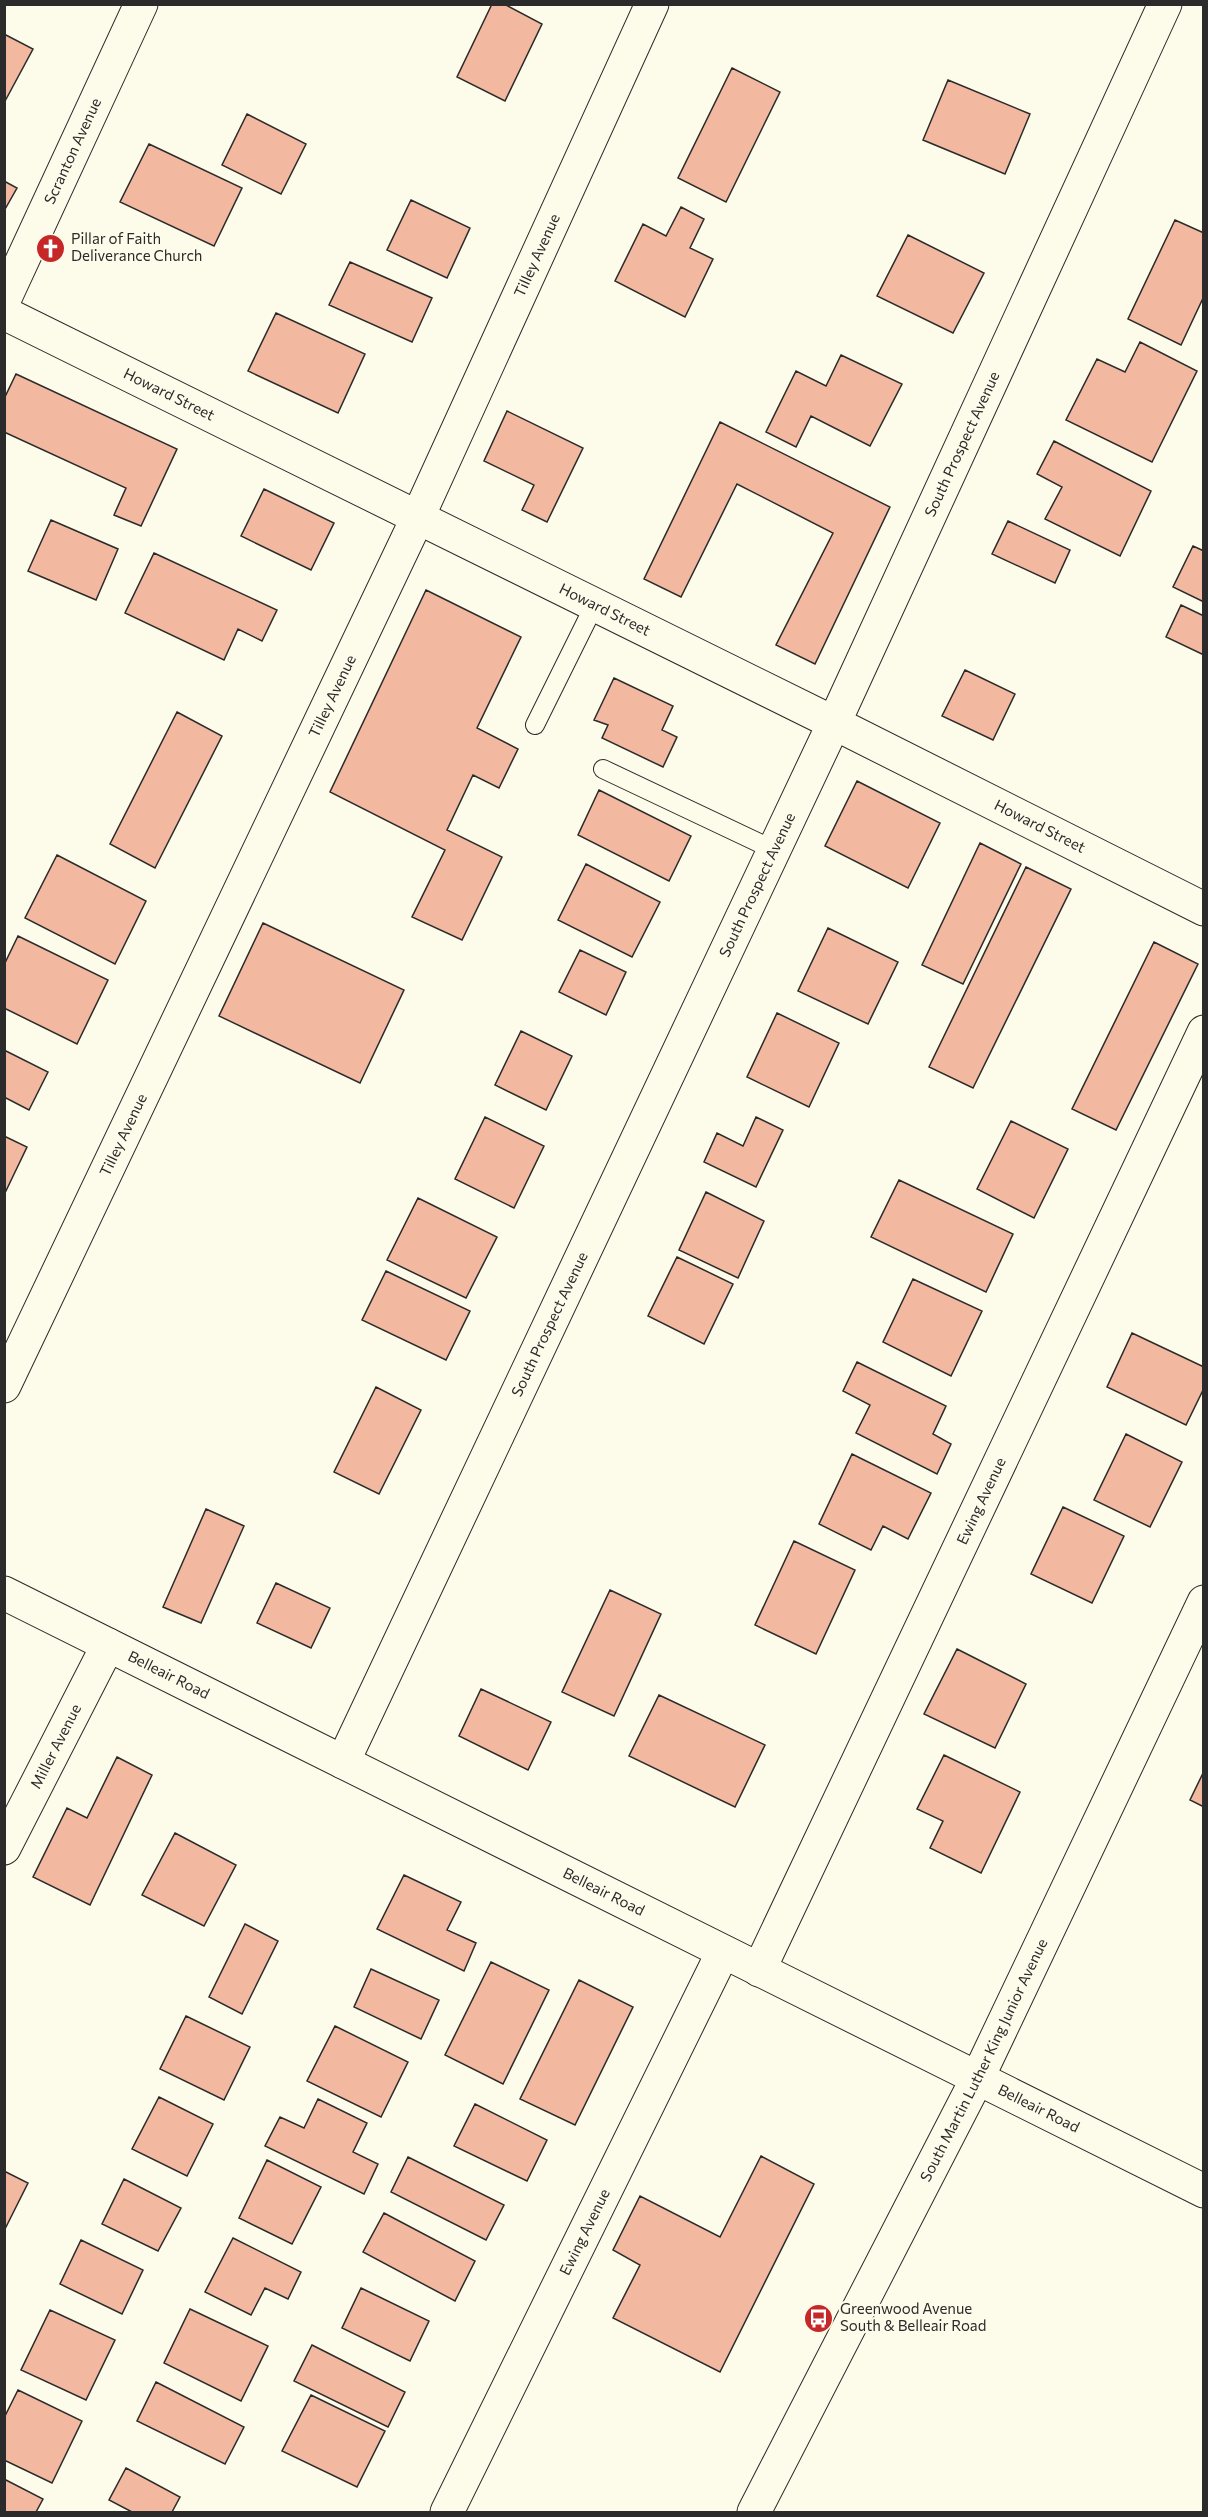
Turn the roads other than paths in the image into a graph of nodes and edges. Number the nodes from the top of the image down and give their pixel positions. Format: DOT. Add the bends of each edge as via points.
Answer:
graph roads {
  1 [pos="141,4"];
  2 [pos="652,4"];
  3 [pos="1165,4"];
  4 [pos="4,300"];
  5 [pos="4,313"];
  6 [pos="417,519"];
  7 [pos="594,606"];
  8 [pos="834,723"];
  9 [pos="535,725"];
  10 [pos="603,769"];
  11 [pos="774,850"];
  12 [pos="1203,909"];
  13 [pos="1203,1032"];
  14 [pos="4,1386"];
  15 [pos="4,1593"];
  16 [pos="1203,1602"];
  17 [pos="108,1645"];
  18 [pos="343,1762"];
  19 [pos="4,1848"];
  20 [pos="723,1952"];
  21 [pos="759,1970"];
  22 [pos="978,2077"];
  23 [pos="1203,2191"];
  24 [pos="447,2512"];
  25 [pos="754,2512"];
  1 -- 4 [label="street, Scranton Avenue"];
  2 -- 6 [label="street, Tilley Avenue"];
  3 -- 8 [label="street, South Prospect Avenue"];
  5 -- 6 [label="street, Howard Street"];
  6 -- 7 [label="street, Howard Street"];
  6 -- 14 [label="street, Tilley Avenue"];
  7 -- 8 [label="street, Howard Street"];
  7 -- 9 [label="lane"];
  8 -- 11 [label="street, South Prospect Avenue"];
  8 -- 12 [label="street, Howard Street"];
  10 -- 11 [label="lane"];
  11 -- 18 [label="street, South Prospect Avenue"];
  13 -- 21 [label="street, Ewing Avenue"];
  15 -- 17 [label="street, Belleair Road"];
  16 -- 22 [label="street, South Martin Luther King Junior Avenue"];
  17 -- 18 [label="street, Belleair Road"];
  17 -- 19 [label="street, Miller Avenue"];
  18 -- 20 [label="street, Belleair Road"];
  20 -- 21 [label="street, Belleair Road"];
  20 -- 24 [label="street, Ewing Avenue"];
  21 -- 22 [label="street, Belleair Road"];
  22 -- 23 [label="street, Belleair Road"];
  22 -- 25 [label="street, South Martin Luther King Junior Avenue"];
}
